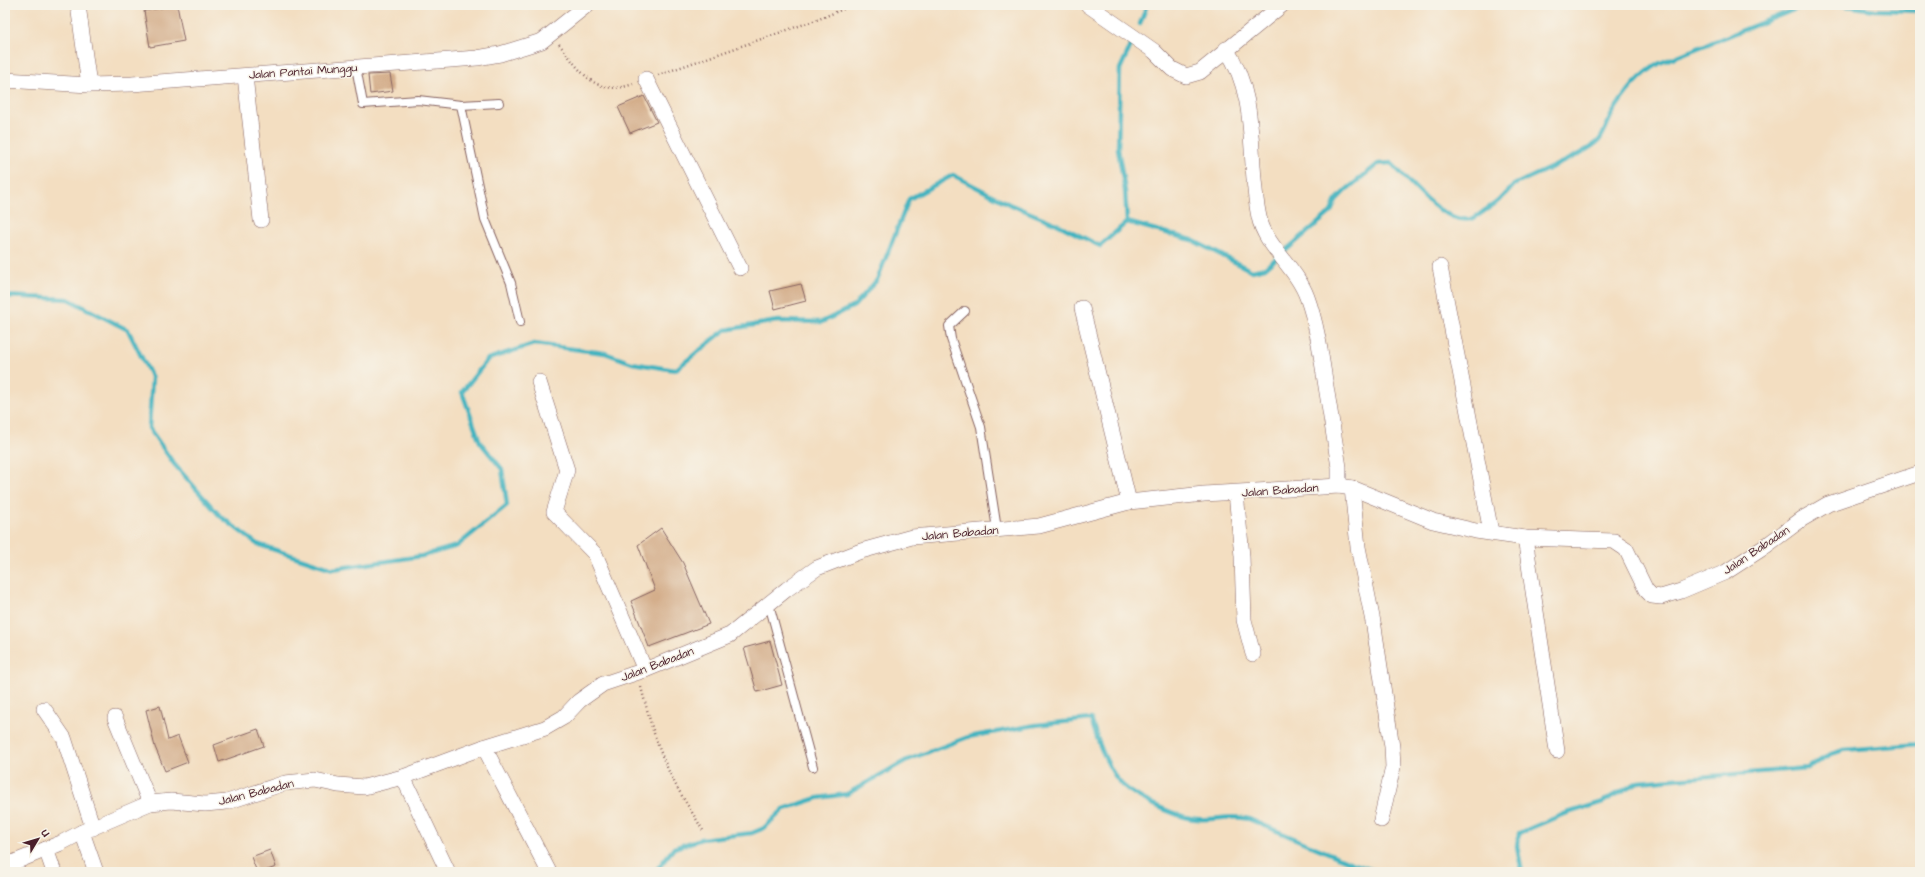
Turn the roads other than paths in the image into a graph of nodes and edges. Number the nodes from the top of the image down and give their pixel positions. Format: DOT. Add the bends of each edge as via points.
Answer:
graph roads {
  1 [pos="78,5"];
  2 [pos="587,5"];
  3 [pos="1088,5"];
  4 [pos="1282,5"];
  5 [pos="1226,49"];
  6 [pos="356,67"];
  7 [pos="244,76"];
  8 [pos="646,79"];
  9 [pos="5,80"];
  10 [pos="89,85"];
  11 [pos="499,103"];
  12 [pos="461,105"];
  13 [pos="261,220"];
  14 [pos="1440,267"];
  15 [pos="740,268"];
  16 [pos="1082,308"];
  17 [pos="965,311"];
  18 [pos="520,322"];
  19 [pos="540,382"];
  20 [pos="1920,473"];
  21 [pos="1346,487"];
  22 [pos="1236,494"];
  23 [pos="1129,502"];
  24 [pos="997,529"];
  25 [pos="1491,532"];
  26 [pos="1525,538"];
  27 [pos="769,604"];
  28 [pos="1253,654"];
  29 [pos="641,671"];
  30 [pos="44,708"];
  31 [pos="115,718"];
  32 [pos="484,746"];
  33 [pos="1558,751"];
  34 [pos="813,767"];
  35 [pos="403,777"];
  36 [pos="150,803"];
  37 [pos="1381,820"];
  38 [pos="88,830"];
  39 [pos="46,849"];
  40 [pos="11,867"];
  41 [pos="54,872"];
  42 [pos="96,872"];
  43 [pos="448,872"];
  44 [pos="549,872"];
  1 -- 10 [label="street"];
  2 -- 6 [label="street, Jalan Pantai Munggu" via="551,34 530,46 477,58"];
  3 -- 5 [label="street" via="1154,51 1172,69 1186,76 1200,72"];
  4 -- 5 [label="street"];
  5 -- 21 [label="street" via="1246,92 1259,218 1265,234 1296,274 1307,297 1317,332 1339,467"];
  6 -- 7 [label="street, Jalan Pantai Munggu"];
  6 -- 12 [label="lane" via="363,104 418,100"];
  7 -- 10 [label="street, Jalan Pantai Munggu"];
  7 -- 13 [label="street"];
  8 -- 15 [label="street"];
  9 -- 10 [label="street, Jalan Pantai Munggu"];
  11 -- 12 [label="lane"];
  12 -- 18 [label="lane" via="485,218 511,283"];
  14 -- 25 [label="street"];
  16 -- 23 [label="street"];
  17 -- 24 [label="lane" via="949,326 981,428"];
  19 -- 29 [label="street" via="567,470 554,512 595,554"];
  20 -- 26 [label="street, Jalan Babadan" via="1828,504 1726,572 1682,592 1665,596 1652,596 1646,590 1626,549 1614,541"];
  21 -- 22 [label="street, Jalan Babadan"];
  21 -- 25 [label="street, Jalan Babadan" via="1433,521"];
  21 -- 37 [label="street" via="1374,627 1392,747 1393,767"];
  22 -- 23 [label="street, Jalan Babadan" via="1204,494"];
  22 -- 28 [label="street" via="1242,556 1244,620"];
  23 -- 24 [label="street, Jalan Babadan" via="1039,526"];
  24 -- 27 [label="street, Jalan Babadan" via="912,537 861,551 817,568"];
  25 -- 26 [label="street, Jalan Babadan"];
  26 -- 33 [label="street"];
  27 -- 29 [label="street, Jalan Babadan" via="730,635"];
  27 -- 34 [label="lane"];
  29 -- 32 [label="street, Jalan Babadan" via="603,684 579,701 564,717 545,728"];
  30 -- 38 [label="street" via="64,738"];
  31 -- 36 [label="street"];
  32 -- 35 [label="street, Jalan Babadan"];
  32 -- 44 [label="street"];
  35 -- 36 [label="street, Jalan Babadan" via="364,787 315,780 285,783 228,802"];
  35 -- 43 [label="street"];
  36 -- 38 [label="street, Jalan Babadan"];
  38 -- 39 [label="street, Jalan Babadan"];
  38 -- 42 [label="street"];
  39 -- 40 [label="street, Jalan Babadan"];
  39 -- 41 [label="street"];
}
